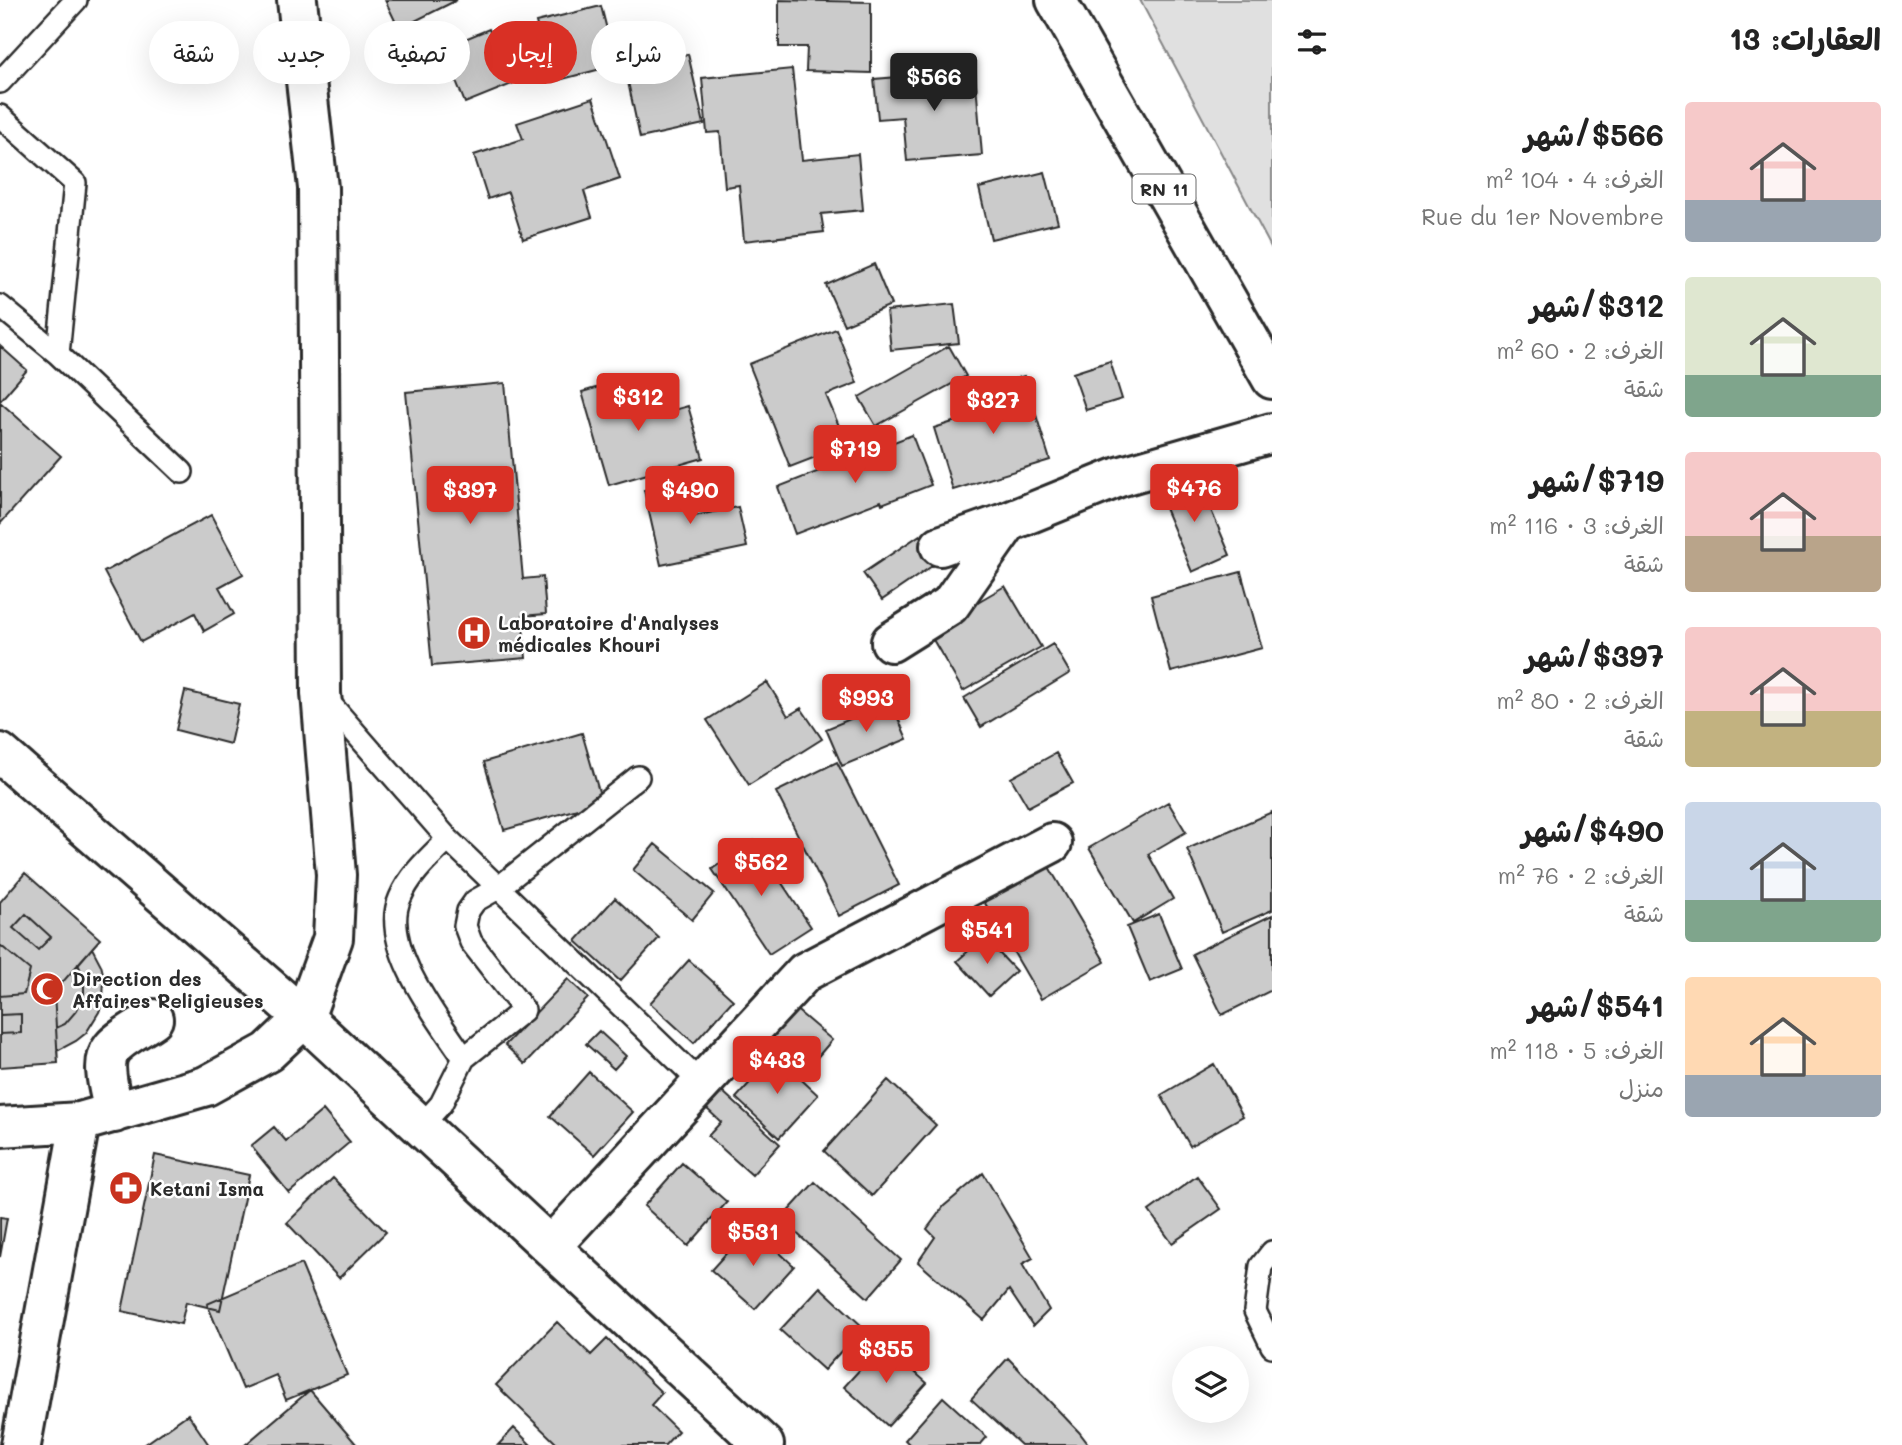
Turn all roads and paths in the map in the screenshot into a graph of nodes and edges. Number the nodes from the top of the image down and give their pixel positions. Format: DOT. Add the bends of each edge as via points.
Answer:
graph roads {
  1 [pos="76,0"];
  2 [pos="297,0"];
  3 [pos="1056,0"];
  4 [pos="0,82"];
  5 [pos="0,116"];
  6 [pos="0,306"];
  7 [pos="58,354"];
  8 [pos="1272,379"];
  9 [pos="1272,433"];
  10 [pos="182,472"];
  11 [pos="1008,522"];
  12 [pos="940,547"];
  13 [pos="891,642"];
  14 [pos="321,693"];
  15 [pos="0,753"];
  16 [pos="638,777"];
  17 [pos="448,839"];
  18 [pos="1052,843"];
  19 [pos="498,888"];
  20 [pos="303,1018"];
  21 [pos="153,1019"];
  22 [pos="464,1058"];
  23 [pos="702,1084"];
  24 [pos="97,1117"];
  25 [pos="421,1126"];
  26 [pos="0,1127"];
  27 [pos="551,1246"];
  28 [pos="1272,1252"];
  29 [pos="1272,1346"];
  30 [pos="21,1445"];
  31 [pos="764,1445"];
  1 -- 4 [label="lane"];
  2 -- 14 [label="main road" via="318,188"];
  3 -- 8 [label="main road, RN 11"];
  5 -- 7 [label="lane" via="75,183"];
  6 -- 7 [label="lane"];
  7 -- 10 [label="lane"];
  9 -- 11 [label="main road" via="1119,477"];
  11 -- 12 [label="main road"];
  11 -- 13 [label="main road" via="950,606"];
  14 -- 17 [label="lane"];
  14 -- 20 [label="main road" via="337,875 333,938"];
  15 -- 20 [label="main road"];
  16 -- 19 [label="lane"];
  17 -- 19 [label="lane"];
  17 -- 22 [label="lane" via="412,876 395,918 408,969"];
  18 -- 23 [label="main road" via="805,972"];
  19 -- 22 [label="lane" via="475,901 465,926 471,942 524,1010"];
  19 -- 23 [label="lane"];
  20 -- 24 [label="main road" via="268,1052 206,1086"];
  20 -- 25 [label="main road"];
  21 -- 24 [label="main road" via="117,1043 108,1055"];
  22 -- 25 [label="lane" via="442,1104"];
  23 -- 27 [label="main road"];
  24 -- 26 [label="main road"];
  24 -- 30 [label="main road"];
  25 -- 27 [label="main road"];
  27 -- 31 [label="main road"];
  28 -- 29 [label="lane" via="1261,1266 1255,1311"];
}
